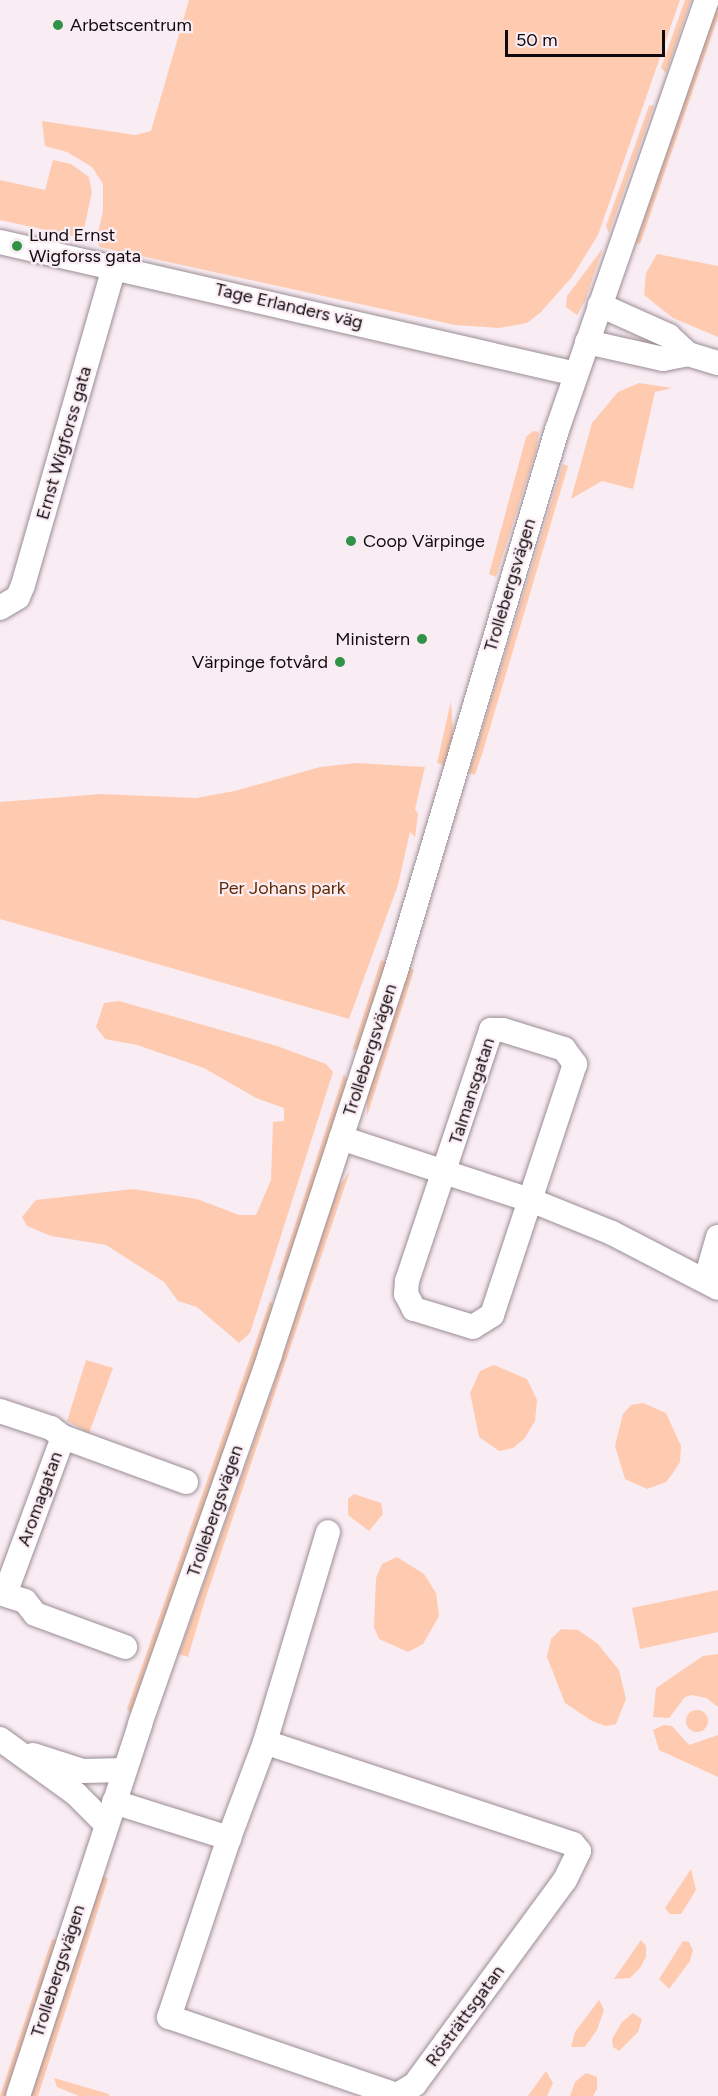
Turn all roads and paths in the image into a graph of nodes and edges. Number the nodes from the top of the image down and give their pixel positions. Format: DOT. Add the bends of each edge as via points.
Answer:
graph roads {
  1 [pos="707,0"];
  2 [pos="0,242"];
  3 [pos="114,267"];
  4 [pos="600,305"];
  5 [pos="587,342"];
  6 [pos="688,354"];
  7 [pos="718,363"];
  8 [pos="576,374"];
  9 [pos="0,608"];
  10 [pos="341,1138"];
  11 [pos="446,1173"];
  12 [pos="533,1201"];
  13 [pos="718,1237"];
  14 [pos="712,1283"];
  15 [pos="0,1411"];
  16 [pos="63,1437"];
  17 [pos="186,1482"];
  18 [pos="328,1532"];
  19 [pos="3,1594"];
  20 [pos="125,1647"];
  21 [pos="265,1742"];
  22 [pos="7,1744"];
  23 [pos="124,1770"];
  24 [pos="110,1813"];
  25 [pos="229,1838"];
  26 [pos="18,2096"];
  1 -- 4 [label="street, Trollebergsvägen"];
  2 -- 3 [label="street, Tage Erlanders väg"];
  3 -- 8 [label="street, Tage Erlanders väg"];
  3 -- 9 [label="street, Ernst Wigforss gata" via="23,585 18,597"];
  4 -- 5 [label="street, Trollebergsvägen"];
  4 -- 6 [label="street" via="669,336"];
  5 -- 6 [label="street" via="663,359"];
  5 -- 8 [label="street, Trollebergsvägen"];
  6 -- 7 [label="street"];
  8 -- 10 [label="street, Trollebergsvägen" via="395,974"];
  10 -- 11 [label="street"];
  10 -- 23 [label="street, Trollebergsvägen"];
  11 -- 12 [label="street"];
  11 -- 12 [label="street, Talmansgatan" via="407,1281 406,1294 414,1308 461,1325 473,1327 492,1315"];
  11 -- 12 [label="street, Talmansgatan" via="491,1030 503,1030 564,1049 575,1064"];
  12 -- 14 [label="street" via="612,1233"];
  13 -- 14 [label="street"];
  15 -- 16 [label="street, Aromagatan" via="51,1428"];
  16 -- 17 [label="street, Aromagatan"];
  16 -- 19 [label="street, Aromagatan"];
  18 -- 21 [label="street, Rösträttsgatan"];
  19 -- 20 [label="street" via="25,1602 35,1614"];
  21 -- 25 [label="street, Rösträttsgatan"];
  21 -- 25 [label="street, Rösträttsgatan" via="573,1844 579,1851 578,1859 415,2084 397,2094 169,2017"];
  22 -- 23 [label="street" via="83,1771"];
  22 -- 24 [label="street" via="76,1794"];
  23 -- 24 [label="street, Trollebergsvägen"];
  24 -- 25 [label="street"];
  24 -- 26 [label="street, Trollebergsvägen"];
}
